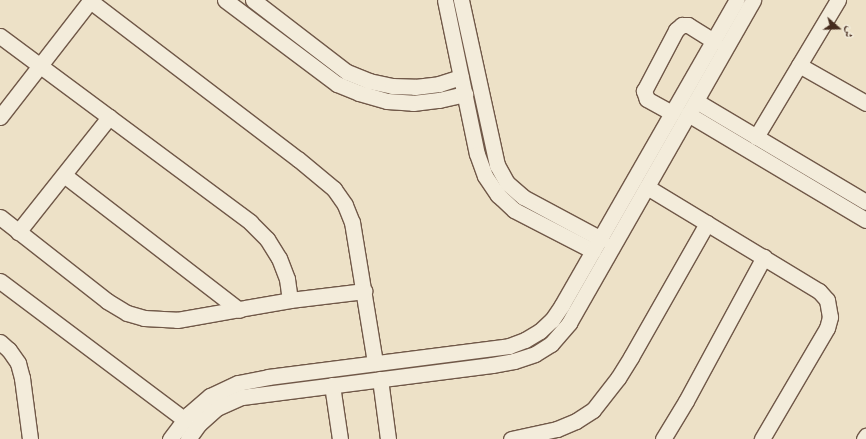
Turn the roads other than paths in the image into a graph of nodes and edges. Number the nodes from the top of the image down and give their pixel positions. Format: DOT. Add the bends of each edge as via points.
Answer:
graph roads {
  1 [pos="89,0"];
  2 [pos="225,0"];
  3 [pos="252,0"];
  4 [pos="445,0"];
  5 [pos="461,0"];
  6 [pos="738,0"];
  7 [pos="754,0"];
  8 [pos="838,0"];
  9 [pos="0,36"];
  10 [pos="714,41"];
  11 [pos="40,65"];
  12 [pos="799,65"];
  13 [pos="461,77"];
  14 [pos="465,94"];
  15 [pos="865,100"];
  16 [pos="696,101"];
  17 [pos="672,114"];
  18 [pos="688,114"];
  19 [pos="0,117"];
  20 [pos="109,117"];
  21 [pos="756,137"];
  22 [pos="64,175"];
  23 [pos="647,187"];
  24 [pos="866,202"];
  25 [pos="0,217"];
  26 [pos="866,220"];
  27 [pos="707,223"];
  28 [pos="18,232"];
  29 [pos="597,245"];
  30 [pos="764,257"];
  31 [pos="0,281"];
  32 [pos="364,291"];
  33 [pos="290,300"];
  34 [pos="239,310"];
  35 [pos="0,342"];
  36 [pos="490,348"];
  37 [pos="375,363"];
  38 [pos="492,365"];
  39 [pos="380,379"];
  40 [pos="332,385"];
  41 [pos="185,420"];
  42 [pos="866,436"];
  43 [pos="30,439"];
  44 [pos="170,439"];
  45 [pos="188,439"];
  46 [pos="340,439"];
  47 [pos="388,439"];
  48 [pos="515,439"];
  49 [pos="663,439"];
  50 [pos="762,439"];
  51 [pos="864,439"];
  1 -- 11 [label="street"];
  1 -- 32 [label="street" via="268,135 334,189 352,222"];
  2 -- 14 [label="street" via="337,84 360,94 387,101 413,103"];
  3 -- 13 [label="street" via="347,72 369,81 392,86 416,87 439,84"];
  4 -- 13 [label="street"];
  5 -- 29 [label="street" via="500,171 507,183 524,197"];
  6 -- 10 [label="street"];
  7 -- 16 [label="street"];
  8 -- 12 [label="street"];
  9 -- 11 [label="street"];
  10 -- 17 [label="street"];
  10 -- 17 [label="street" via="688,25 682,25 676,30 644,91 647,98"];
  11 -- 19 [label="street"];
  11 -- 20 [label="street"];
  12 -- 15 [label="street"];
  12 -- 21 [label="street"];
  13 -- 14 [label="street"];
  14 -- 29 [label="street" via="477,154 485,176 498,195 514,210"];
  16 -- 18 [label="street"];
  16 -- 21 [label="street"];
  17 -- 29 [label="street"];
  18 -- 23 [label="street"];
  18 -- 26 [label="street"];
  20 -- 22 [label="street"];
  20 -- 33 [label="street" via="250,222 267,239 279,258 287,278"];
  21 -- 24 [label="street"];
  22 -- 28 [label="street"];
  22 -- 34 [label="street"];
  23 -- 27 [label="street"];
  23 -- 38 [label="street" via="564,330 551,344 535,354"];
  25 -- 28 [label="street"];
  27 -- 30 [label="street"];
  27 -- 48 [label="street" via="631,358 604,398 593,410 576,421 557,429"];
  28 -- 34 [label="street" via="127,314 177,320"];
  29 -- 36 [label="street" via="562,306 544,327 525,340 509,346"];
  30 -- 49 [label="street"];
  30 -- 50 [label="street" via="819,290 827,300 830,317 827,328"];
  31 -- 41 [label="street"];
  32 -- 33 [label="street"];
  32 -- 37 [label="street"];
  33 -- 34 [label="street"];
  35 -- 43 [label="street" via="18,363"];
  36 -- 37 [label="street"];
  36 -- 38 [label="street"];
  37 -- 41 [label="street" via="238,383 210,396"];
  38 -- 39 [label="street"];
  39 -- 40 [label="street"];
  39 -- 47 [label="street"];
  40 -- 45 [label="street" via="242,397 217,408 199,424"];
  40 -- 46 [label="street"];
  41 -- 44 [label="street"];
  42 -- 51 [label="street"];
}
